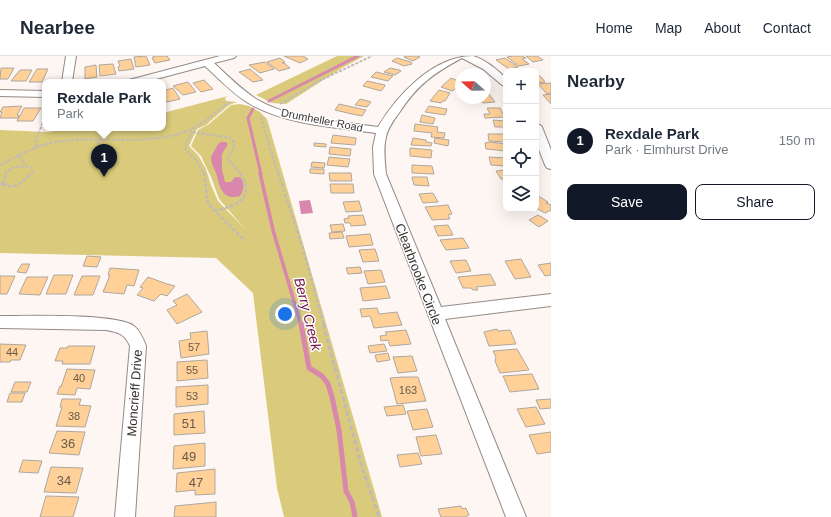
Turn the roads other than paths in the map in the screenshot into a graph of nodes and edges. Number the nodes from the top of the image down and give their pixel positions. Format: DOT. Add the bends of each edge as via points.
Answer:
graph roads {
  1 [pos="71,56"];
  2 [pos="231,56"];
  3 [pos="459,56"];
  4 [pos="466,56"];
  5 [pos="208,62"];
  6 [pos="67,79"];
  7 [pos="144,79"];
  8 [pos="503,80"];
  9 [pos="0,93"];
  10 [pos="42,94"];
  11 [pos="382,130"];
  12 [pos="539,135"];
  13 [pos="551,165"];
  14 [pos="551,300"];
  15 [pos="435,314"];
  16 [pos="0,322"];
  17 [pos="126,517"];
  18 [pos="516,517"];
  1 -- 6 [label="street"];
  2 -- 5 [label="street"];
  3 -- 11 [label="street, Clearbrooke Circle" via="432,69 416,82"];
  4 -- 8 [label="street" via="487,67"];
  5 -- 7 [label="street"];
  5 -- 11 [label="street, Drumheller Road" via="244,95 268,108 295,117"];
  9 -- 10 [label="street"];
  11 -- 15 [label="street, Clearbrooke Circle" via="379,149 380,174"];
  12 -- 13 [label="street"];
  14 -- 15 [label="street"];
  15 -- 18 [label="street, Clearbrooke Circle"];
  16 -- 17 [label="street, Moncrieff Drive" via="106,324 127,330 134,336 138,346"];
}
